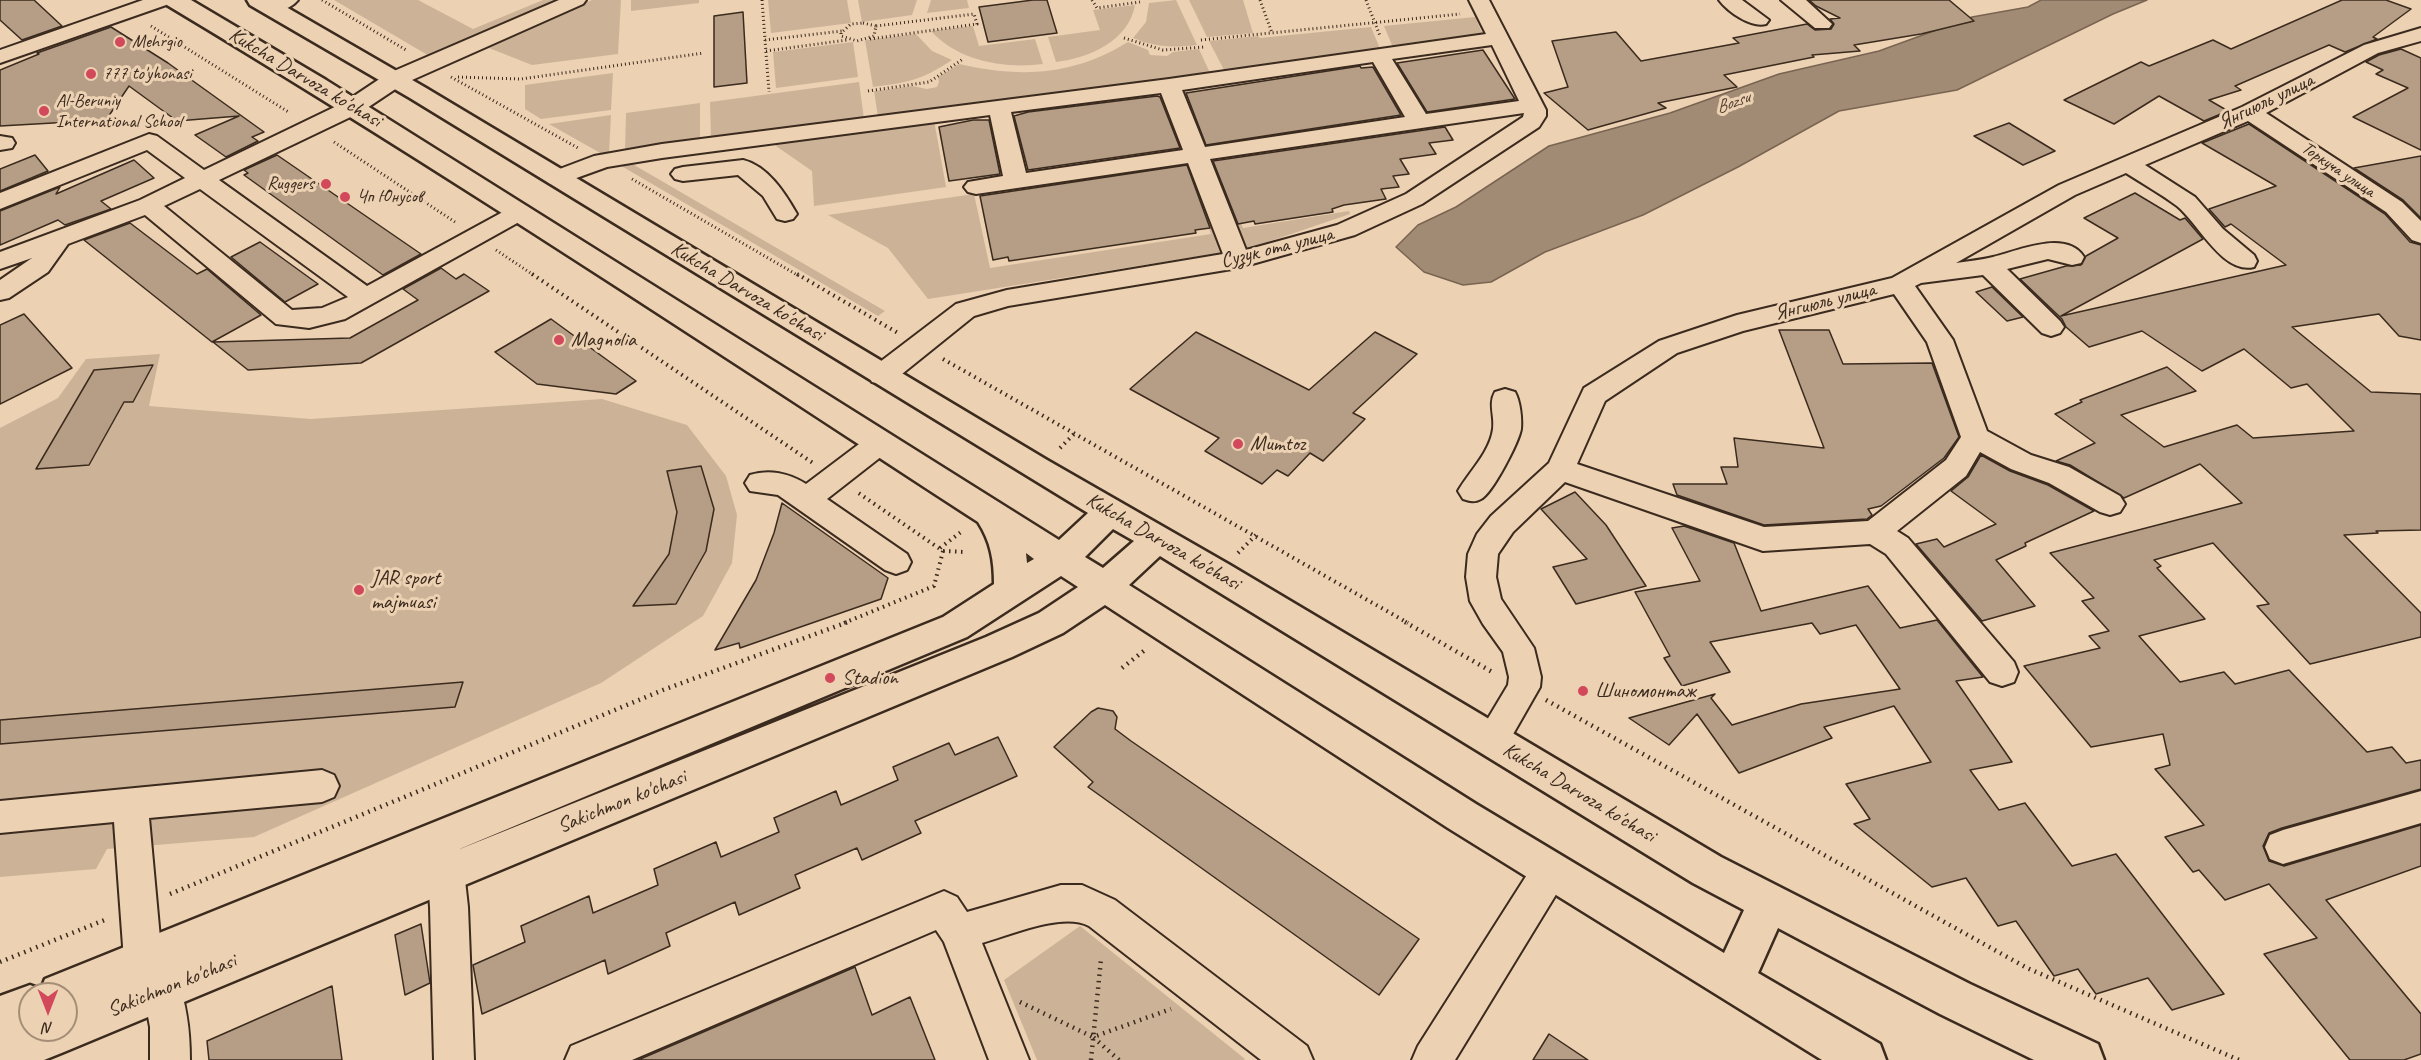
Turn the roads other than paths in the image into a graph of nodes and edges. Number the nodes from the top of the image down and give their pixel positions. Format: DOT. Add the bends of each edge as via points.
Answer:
graph roads {
  1 [pos="162,0"];
  2 [pos="175,0"];
  3 [pos="576,0"];
  4 [pos="1729,0"];
  5 [pos="1791,0"];
  6 [pos="272,2"];
  7 [pos="1482,6"];
  8 [pos="1759,20"];
  9 [pos="1822,24"];
  10 [pos="2421,34"];
  11 [pos="1499,38"];
  12 [pos="1384,54"];
  13 [pos="0,57"];
  14 [pos="395,79"];
  15 [pos="1169,85"];
  16 [pos="353,107"];
  17 [pos="999,107"];
  18 [pos="1520,107"];
  19 [pos="2250,112"];
  20 [pos="1420,123"];
  21 [pos="1198,155"];
  22 [pos="2127,164"];
  23 [pos="683,174"];
  24 [pos="557,178"];
  25 [pos="202,179"];
  26 [pos="1016,181"];
  27 [pos="976,187"];
  28 [pos="0,202"];
  29 [pos="148,205"];
  30 [pos="520,212"];
  31 [pos="785,214"];
  32 [pos="2421,235"];
  33 [pos="59,237"];
  34 [pos="2072,257"];
  35 [pos="1238,260"];
  36 [pos="0,261"];
  37 [pos="2245,261"];
  38 [pos="1989,266"];
  39 [pos="1905,281"];
  40 [pos="0,292"];
  41 [pos="366,298"];
  42 [pos="2051,327"];
  43 [pos="882,375"];
  44 [pos="1505,399"];
  45 [pos="1975,437"];
  46 [pos="881,442"];
  47 [pos="1560,469"];
  48 [pos="760,483"];
  49 [pos="1473,491"];
  50 [pos="806,500"];
  51 [pos="2110,504"];
  52 [pos="987,510"];
  53 [pos="1110,512"];
  54 [pos="1875,532"];
  55 [pos="1157,539"];
  56 [pos="1062,558"];
  57 [pos="896,562"];
  58 [pos="1106,586"];
  59 [pos="1011,592"];
  60 [pos="2002,672"];
  61 [pos="1492,740"];
  62 [pos="322,786"];
  63 [pos="130,804"];
  64 [pos="2421,807"];
  65 [pos="0,817"];
  66 [pos="2283,847"];
  67 [pos="444,856"];
  68 [pos="1550,871"];
  69 [pos="1769,903"];
  70 [pos="959,932"];
  71 [pos="153,975"];
  72 [pos="1732,982"];
  73 [pos="78,990"];
  74 [pos="18,1011"];
  75 [pos="0,1018"];
  76 [pos="78,1022"];
  77 [pos="35,1042"];
  78 [pos="0,1056"];
  79 [pos="170,1060"];
  80 [pos="454,1060"];
  81 [pos="585,1060"];
  82 [pos="1009,1060"];
  83 [pos="1293,1060"];
  84 [pos="1432,1060"];
  85 [pos="1864,1060"];
  86 [pos="2082,1060"];
  1 -- 13 [label="street"];
  2 -- 16 [label="main road, Kukcha Darvoza ko'chasi"];
  3 -- 14 [label="street"];
  4 -- 8 [label="street"];
  5 -- 9 [label="street"];
  6 -- 14 [label="main road, Kukcha Darvoza ko'chasi"];
  7 -- 11 [label="street, Сузук ота улица"];
  10 -- 19 [label="street, Янгиюль улица" via="2372,50"];
  11 -- 12 [label="street"];
  11 -- 35 [label="street, Сузук ота улица" via="1535,110 1531,122 1414,199 1346,230"];
  12 -- 15 [label="street"];
  12 -- 20 [label="street"];
  14 -- 16 [label="street"];
  14 -- 24 [label="main road, Kukcha Darvoza ko'chasi"];
  15 -- 17 [label="street"];
  15 -- 21 [label="street"];
  16 -- 25 [label="street"];
  16 -- 30 [label="main road, Kukcha Darvoza ko'chasi"];
  17 -- 24 [label="street" via="662,151 602,161"];
  17 -- 26 [label="street"];
  18 -- 20 [label="street"];
  19 -- 22 [label="street, Янгиюль улица"];
  19 -- 32 [label="street, Торкуча улица" via="2394,207"];
  20 -- 21 [label="street"];
  21 -- 26 [label="street"];
  21 -- 35 [label="street"];
  22 -- 37 [label="street" via="2187,202 2214,234"];
  22 -- 39 [label="street, Янгиюль улица" via="2067,190"];
  23 -- 31 [label="street" via="743,167 772,192"];
  24 -- 43 [label="main road, Kukcha Darvoza ko'chasi"];
  25 -- 28 [label="street" via="148,141"];
  25 -- 29 [label="street"];
  25 -- 41 [label="street"];
  26 -- 27 [label="street"];
  29 -- 33 [label="street"];
  29 -- 41 [label="street" via="285,318 309,321 336,314"];
  30 -- 41 [label="street"];
  30 -- 46 [label="main road, Kukcha Darvoza ko'chasi"];
  33 -- 36 [label="street"];
  33 -- 40 [label="street" via="39,266"];
  34 -- 38 [label="street" via="2048,252"];
  35 -- 43 [label="street, Сузук ота улица" via="1007,298 965,310"];
  38 -- 39 [label="street"];
  38 -- 42 [label="street"];
  39 -- 45 [label="street" via="1940,340"];
  39 -- 47 [label="street, Янгиюль улица" via="1737,324 1668,347 1594,395"];
  43 -- 53 [label="main road, Kukcha Darvoza ko'chasi"];
  44 -- 49 [label="street" via="1507,430 1495,459"];
  45 -- 51 [label="street" via="2021,462 2059,475"];
  45 -- 54 [label="street" via="1956,468"];
  46 -- 50 [label="street"];
  46 -- 52 [label="main road, Kukcha Darvoza ko'chasi"];
  47 -- 54 [label="street" via="1763,539"];
  47 -- 61 [label="street, Янгиюль улица" via="1494,533 1481,566 1486,601 1522,657 1525,677 1524,687"];
  48 -- 50 [label="street" via="785,485"];
  50 -- 57 [label="street"];
  52 -- 56 [label="main road, Kukcha Darvoza ko'chasi"];
  52 -- 59 [label="main road" via="1010,549"];
  53 -- 55 [label="main road, Kukcha Darvoza ko'chasi"];
  53 -- 56 [label="main road, Sakichmon ko'chasi"];
  54 -- 60 [label="street" via="1897,546"];
  55 -- 58 [label="main road, Sakichmon ko'chasi"];
  55 -- 61 [label="main road, Kukcha Darvoza ko'chasi"];
  56 -- 58 [label="main road, Kukcha Darvoza ko'chasi"];
  56 -- 59 [label="main road, Sakichmon ko'chasi"];
  58 -- 67 [label="main road, Sakichmon ko'chasi" via="1051,623 999,647"];
  58 -- 68 [label="main road, Kukcha Darvoza ko'chasi"];
  59 -- 67 [label="main road, Sakichmon ko'chasi" via="956,627"];
  61 -- 69 [label="main road, Kukcha Darvoza ko'chasi" via="1707,870"];
  62 -- 63 [label="street"];
  63 -- 65 [label="street"];
  63 -- 71 [label="street" via="139,906"];
  64 -- 66 [label="street"];
  67 -- 71 [label="main road, Sakichmon ko'chasi"];
  67 -- 80 [label="street"];
  68 -- 72 [label="main road, Kukcha Darvoza ko'chasi"];
  68 -- 84 [label="street"];
  69 -- 72 [label="main road"];
  69 -- 86 [label="main road, Kukcha Darvoza ko'chasi"];
  70 -- 81 [label="street" via="944,909"];
  70 -- 82 [label="street"];
  70 -- 83 [label="street" via="1061,903 1082,903 1102,913"];
  71 -- 73 [label="main road, Sakichmon ko'chasi"];
  71 -- 76 [label="main road, Sakichmon ko'chasi"];
  71 -- 79 [label="street" via="170,1027"];
  72 -- 85 [label="main road, Kukcha Darvoza ko'chasi"];
  74 -- 75 [label="main road"];
  77 -- 78 [label="main road, Sakichmon ko'chasi"];
}
